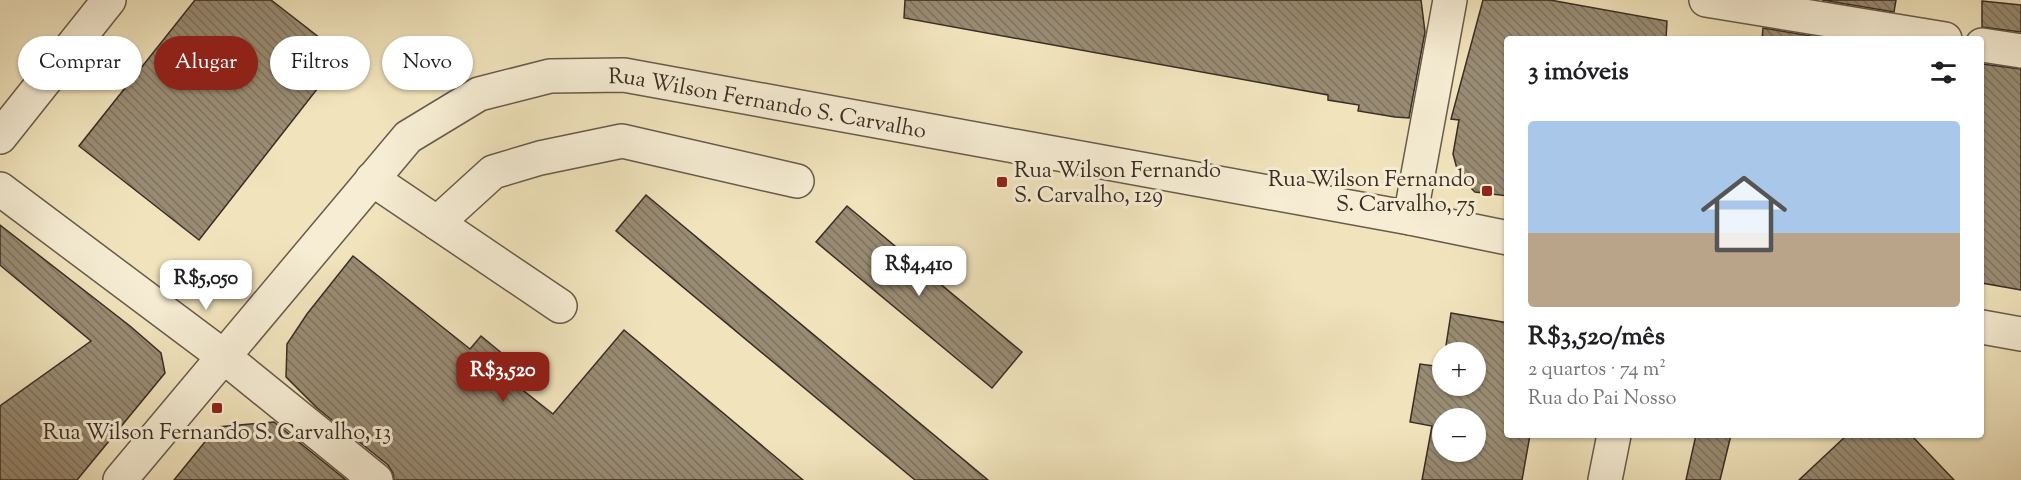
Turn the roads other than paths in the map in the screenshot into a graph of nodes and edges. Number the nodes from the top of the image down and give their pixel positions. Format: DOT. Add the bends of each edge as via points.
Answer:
graph roads {
  1 [pos="109,0"];
  2 [pos="1450,0"];
  3 [pos="1706,0"];
  4 [pos="1927,36"];
  5 [pos="1984,45"];
  6 [pos="2021,51"];
  7 [pos="0,136"];
  8 [pos="372,179"];
  9 [pos="798,181"];
  10 [pos="0,189"];
  11 [pos="1410,218"];
  12 [pos="437,223"];
  13 [pos="1504,237"];
  14 [pos="560,306"];
  15 [pos="1984,327"];
  16 [pos="2021,334"];
  17 [pos="223,356"];
  18 [pos="1613,438"];
  19 [pos="120,480"];
  20 [pos="376,480"];
  21 [pos="1605,480"];
  1 -- 7 [label="street"];
  2 -- 11 [label="street"];
  3 -- 4 [label="street"];
  5 -- 6 [label="street"];
  8 -- 11 [label="street, Rua Wilson Fernando S. Carvalho" via="408,137 479,94 550,76 624,75"];
  8 -- 12 [label="street"];
  8 -- 17 [label="street, Rua Wilson Fernando S. Carvalho"];
  9 -- 12 [label="street" via="622,141 493,172"];
  10 -- 17 [label="street"];
  11 -- 13 [label="street, Rua Wilson Fernando S. Carvalho"];
  12 -- 14 [label="street"];
  15 -- 16 [label="street"];
  17 -- 19 [label="street, Rua Wilson Fernando S. Carvalho"];
  17 -- 20 [label="street"];
  18 -- 21 [label="street"];
}
